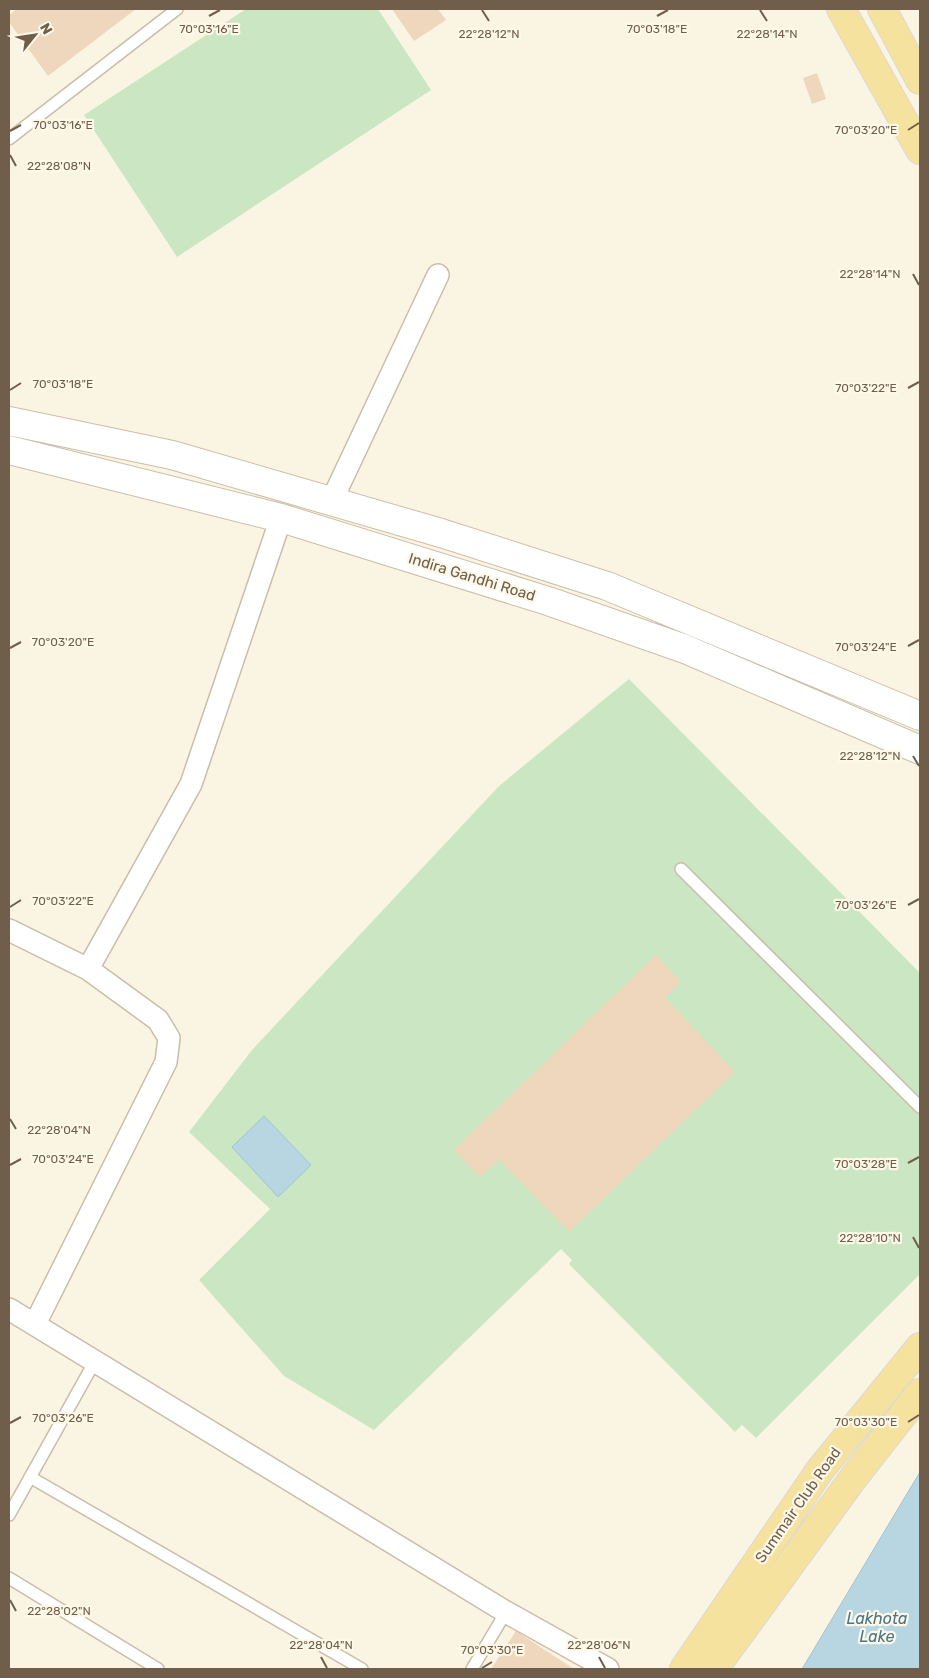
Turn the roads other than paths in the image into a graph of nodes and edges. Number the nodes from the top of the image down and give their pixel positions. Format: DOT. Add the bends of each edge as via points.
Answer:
graph roads {
  1 [pos="177,9"];
  2 [pos="841,9"];
  3 [pos="882,9"];
  4 [pos="920,80"];
  5 [pos="9,139"];
  6 [pos="920,150"];
  7 [pos="438,275"];
  8 [pos="9,420"];
  9 [pos="9,450"];
  10 [pos="332,500"];
  11 [pos="281,518"];
  12 [pos="920,716"];
  13 [pos="920,750"];
  14 [pos="681,869"];
  15 [pos="9,930"];
  16 [pos="88,969"];
  17 [pos="920,1107"];
  18 [pos="9,1309"];
  19 [pos="35,1324"];
  20 [pos="920,1347"];
  21 [pos="95,1361"];
  22 [pos="920,1393"];
  23 [pos="30,1477"];
  24 [pos="9,1516"];
  25 [pos="9,1578"];
  26 [pos="506,1612"];
  27 [pos="158,1669"];
  28 [pos="362,1669"];
  29 [pos="472,1669"];
  30 [pos="608,1669"];
  31 [pos="684,1669"];
  32 [pos="714,1669"];
  1 -- 5 [label="lane"];
  2 -- 6 [label="main road"];
  3 -- 4 [label="main road"];
  7 -- 10 [label="street"];
  8 -- 10 [label="main road" via="172,455"];
  9 -- 11 [label="main road, Indira Gandhi Road"];
  10 -- 12 [label="main road" via="608,586"];
  11 -- 13 [label="main road, Indira Gandhi Road" via="548,601 685,649"];
  11 -- 16 [label="street" via="191,784"];
  14 -- 17 [label="lane"];
  15 -- 16 [label="street"];
  16 -- 19 [label="street" via="158,1020 168,1038 166,1062"];
  18 -- 19 [label="street"];
  19 -- 21 [label="street"];
  20 -- 31 [label="main road, Summair Club Road" via="820,1470"];
  21 -- 23 [label="lane"];
  21 -- 26 [label="street"];
  22 -- 32 [label="main road, Summair Club Road" via="854,1477"];
  23 -- 24 [label="lane"];
  23 -- 28 [label="lane"];
  25 -- 27 [label="lane"];
  26 -- 29 [label="lane"];
  26 -- 30 [label="street"];
}
